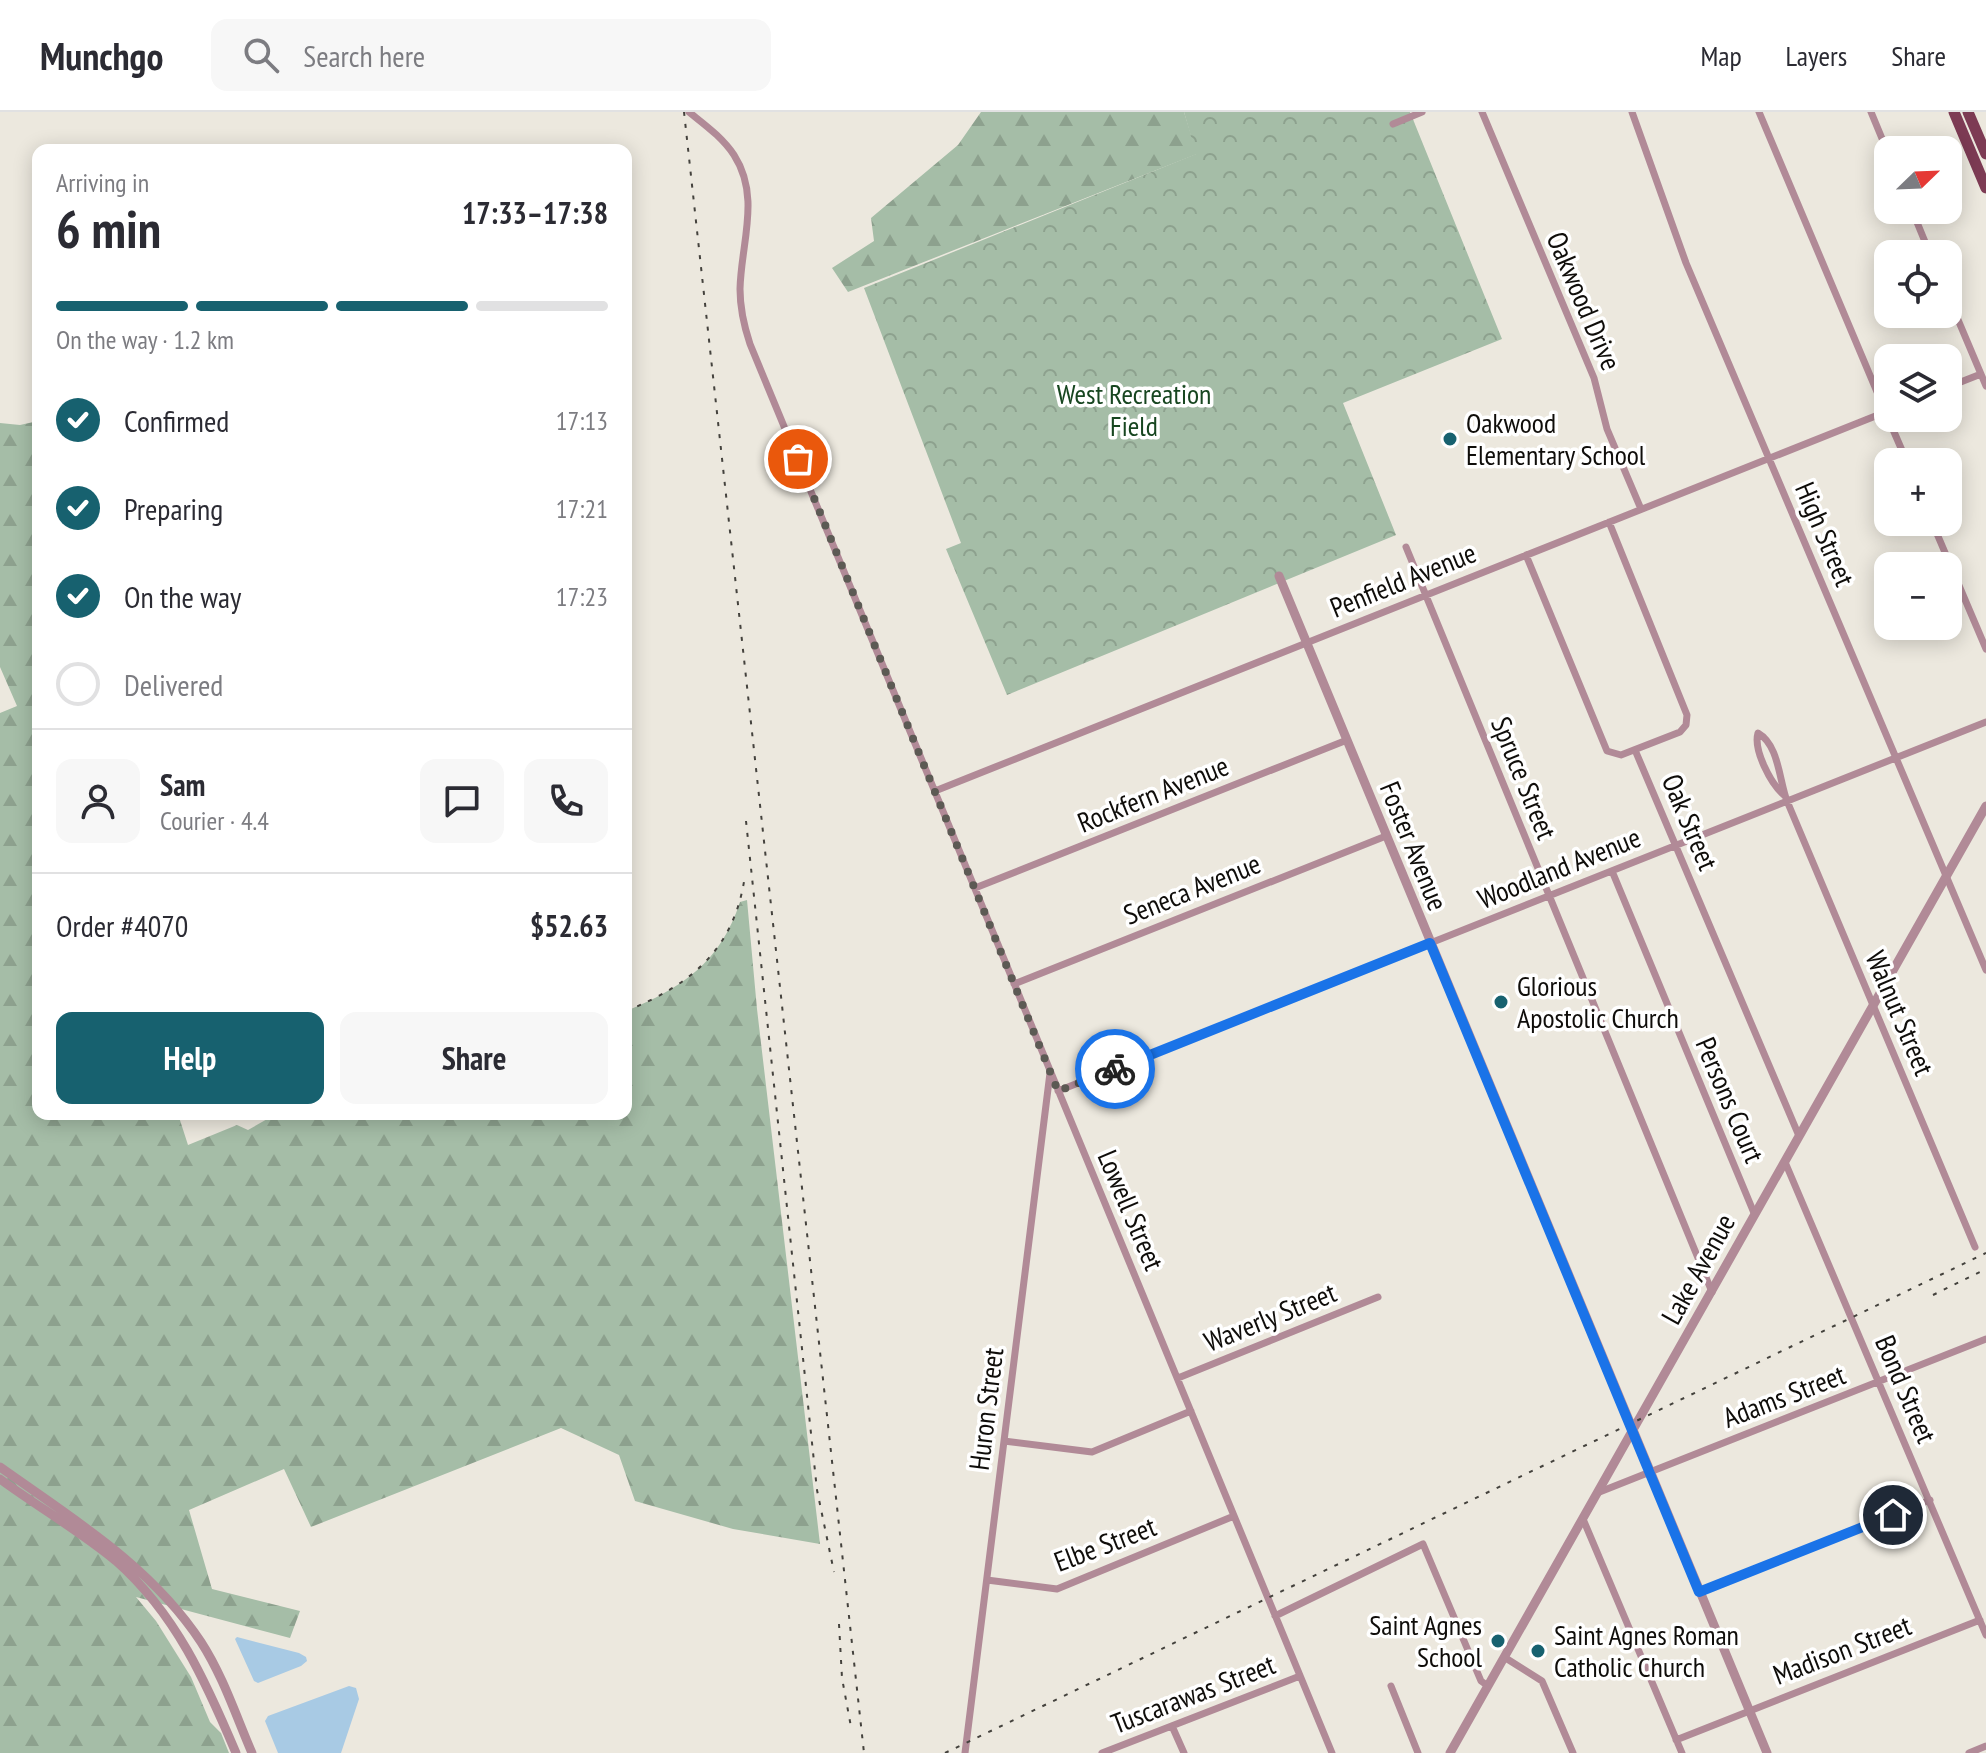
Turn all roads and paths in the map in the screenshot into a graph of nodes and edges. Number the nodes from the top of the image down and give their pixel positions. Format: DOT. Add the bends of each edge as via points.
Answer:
graph roads {
  1 [pos="689,112"];
  2 [pos="1422,112"];
  3 [pos="1482,112"];
  4 [pos="1632,112"];
  5 [pos="1759,112"];
  6 [pos="1871,112"];
  7 [pos="1954,112"];
  8 [pos="1968,112"];
  9 [pos="1393,124"];
  10 [pos="1881,136"];
  11 [pos="1986,154"];
  12 [pos="1986,188"];
  13 [pos="1962,328"];
  14 [pos="1981,374"];
  15 [pos="1962,381"];
  16 [pos="1874,384"];
  17 [pos="1986,386"];
  18 [pos="1874,420"];
  19 [pos="1769,458"];
  20 [pos="1641,509"];
  21 [pos="1609,522"];
  22 [pos="1938,536"];
  23 [pos="1406,547"];
  24 [pos="1526,555"];
  25 [pos="1279,576"];
  26 [pos="1425,594"];
  27 [pos="1307,642"];
  28 [pos="1986,649"];
  29 [pos="1986,722"];
  30 [pos="1347,740"];
  31 [pos="1635,750"];
  32 [pos="1896,758"];
  33 [pos="935,791"];
  34 [pos="1786,798"];
  35 [pos="1986,806"];
  36 [pos="1386,836"];
  37 [pos="1676,845"];
  38 [pos="1612,871"];
  39 [pos="1946,876"];
  40 [pos="975,888"];
  41 [pos="1549,896"];
  42 [pos="1430,943"];
  43 [pos="1986,970"];
  44 [pos="1014,984"];
  45 [pos="1873,1006"];
  46 [pos="1050,1070"];
  47 [pos="1058,1091"];
  48 [pos="1799,1136"];
  49 [pos="1785,1162"];
  50 [pos="1754,1213"];
  51 [pos="1975,1247"];
  52 [pos="1712,1292"];
  53 [pos="1378,1297"];
  54 [pos="1986,1339"];
  55 [pos="1178,1378"];
  56 [pos="1878,1382"];
  57 [pos="1191,1411"];
  58 [pos="1632,1432"];
  59 [pos="1004,1441"];
  60 [pos="0,1467"];
  61 [pos="1649,1472"];
  62 [pos="0,1479"];
  63 [pos="1597,1493"];
  64 [pos="1930,1500"];
  65 [pos="1234,1516"];
  66 [pos="1583,1519"];
  67 [pos="987,1580"];
  68 [pos="1699,1592"];
  69 [pos="1275,1616"];
  70 [pos="1980,1620"];
  71 [pos="1986,1635"];
  72 [pos="1504,1657"];
  73 [pos="1300,1676"];
  74 [pos="1391,1686"];
  75 [pos="1488,1686"];
  76 [pos="1749,1710"];
  77 [pos="1172,1726"];
  78 [pos="1676,1740"];
  79 [pos="1986,1746"];
  80 [pos="236,1753"];
  81 [pos="252,1753"];
  82 [pos="965,1753"];
  83 [pos="1102,1753"];
  84 [pos="1184,1753"];
  85 [pos="1332,1753"];
  86 [pos="1418,1753"];
  87 [pos="1450,1753"];
  88 [pos="1573,1753"];
  89 [pos="1682,1753"];
  90 [pos="1767,1753"];
  91 [pos="1969,1753"];
  1 -- 33 [label="street, Lowell Street" via="738,162 749,211 740,297 746,332"];
  2 -- 9 [label="street"];
  3 -- 20 [label="street, Oakwood Drive" via="1594,378 1603,419"];
  4 -- 19 [label="street, High Street" via="1686,263"];
  5 -- 16 [label="street"];
  6 -- 10 [label="street"];
  7 -- 12 [label="main road"];
  8 -- 11 [label="main road"];
  13 -- 14 [label="street"];
  14 -- 15 [label="street"];
  14 -- 17 [label="street"];
  18 -- 19 [label="street, Penfield Avenue"];
  19 -- 20 [label="street, Penfield Avenue"];
  19 -- 32 [label="street, High Street"];
  20 -- 21 [label="street, Penfield Avenue"];
  21 -- 24 [label="street, Penfield Avenue"];
  21 -- 31 [label="street" via="1688,720 1680,732"];
  22 -- 28 [label="street"];
  23 -- 26 [label="street, Spruce Street"];
  24 -- 26 [label="street, Penfield Avenue"];
  24 -- 31 [label="street, Oak Street" via="1604,746 1616,755"];
  25 -- 27 [label="street, Foster Avenue"];
  26 -- 27 [label="street, Penfield Avenue"];
  26 -- 41 [label="street, Spruce Street"];
  27 -- 30 [label="street, Foster Avenue"];
  27 -- 33 [label="street, Penfield Avenue"];
  29 -- 32 [label="street, Woodland Avenue"];
  30 -- 36 [label="street, Foster Avenue"];
  30 -- 40 [label="street, Rockfern Avenue"];
  31 -- 37 [label="street, Oak Street"];
  32 -- 34 [label="street, Woodland Avenue"];
  32 -- 39 [label="street, High Street"];
  33 -- 40 [label="street, Lowell Street"];
  34 -- 34 [label="street, Walnut Street" via="1767,739 1758,733 1762,757"];
  34 -- 37 [label="street, Woodland Avenue"];
  34 -- 45 [label="street, Walnut Street"];
  35 -- 39 [label="street, Lake Avenue"];
  36 -- 42 [label="street, Foster Avenue"];
  36 -- 44 [label="street, Seneca Avenue"];
  37 -- 38 [label="street, Woodland Avenue"];
  37 -- 48 [label="street, Oak Street"];
  38 -- 41 [label="street, Woodland Avenue"];
  38 -- 50 [label="street, Persons Court"];
  39 -- 43 [label="street, High Street"];
  39 -- 45 [label="street, Lake Avenue"];
  40 -- 44 [label="street, Lowell Street"];
  41 -- 42 [label="street, Woodland Avenue"];
  41 -- 52 [label="street, Spruce Street"];
  42 -- 47 [label="street, Woodland Avenue"];
  42 -- 58 [label="street, Foster Avenue"];
  44 -- 46 [label="street, Lowell Street"];
  45 -- 48 [label="street, Lake Avenue"];
  45 -- 51 [label="street, Walnut Street"];
  46 -- 47 [label="street, Lowell Street"];
  46 -- 59 [label="street, Huron Street"];
  47 -- 55 [label="street, Lowell Street"];
  48 -- 49 [label="street, Lake Avenue"];
  49 -- 50 [label="street, Lake Avenue"];
  49 -- 56 [label="street, Bond Street"];
  50 -- 52 [label="street, Lake Avenue"];
  52 -- 58 [label="street, Lake Avenue"];
  53 -- 55 [label="street, Waverly Street"];
  54 -- 56 [label="street, Adams Street"];
  55 -- 57 [label="street, Lowell Street"];
  56 -- 61 [label="street, Adams Street"];
  56 -- 64 [label="street, Bond Street"];
  57 -- 59 [label="street" via="1092,1452"];
  57 -- 65 [label="street, Lowell Street"];
  58 -- 61 [label="street, Foster Avenue"];
  58 -- 63 [label="street, Lake Avenue"];
  59 -- 67 [label="street, Huron Street"];
  60 -- 81 [label="street" via="107,1543 169,1599 202,1644"];
  61 -- 63 [label="street, Adams Street"];
  61 -- 68 [label="street, Foster Avenue"];
  62 -- 80 [label="street" via="105,1553 161,1609 209,1687"];
  63 -- 66 [label="street, Lake Avenue"];
  64 -- 68 [label="street"];
  64 -- 70 [label="street, Bond Street"];
  65 -- 67 [label="street, Elbe Street" via="1057,1589"];
  65 -- 69 [label="street, Lowell Street"];
  66 -- 72 [label="street, Lake Avenue"];
  66 -- 78 [label="street"];
  67 -- 82 [label="street, Huron Street"];
  68 -- 76 [label="street, Foster Avenue"];
  69 -- 73 [label="street, Lowell Street"];
  69 -- 75 [label="street" via="1423,1544 1481,1681"];
  70 -- 71 [label="street, Bond Street"];
  70 -- 76 [label="street, Madison Street"];
  72 -- 75 [label="street, Lake Avenue"];
  72 -- 88 [label="street" via="1542,1681"];
  73 -- 77 [label="street, Tuscarawas Street"];
  73 -- 85 [label="street, Lowell Street"];
  74 -- 86 [label="street"];
  75 -- 87 [label="street, Lake Avenue"];
  76 -- 78 [label="street, Madison Street"];
  76 -- 90 [label="street, Foster Avenue"];
  77 -- 83 [label="street, Tuscarawas Street"];
  77 -- 84 [label="street"];
  78 -- 89 [label="street"];
  79 -- 91 [label="street"];
}
